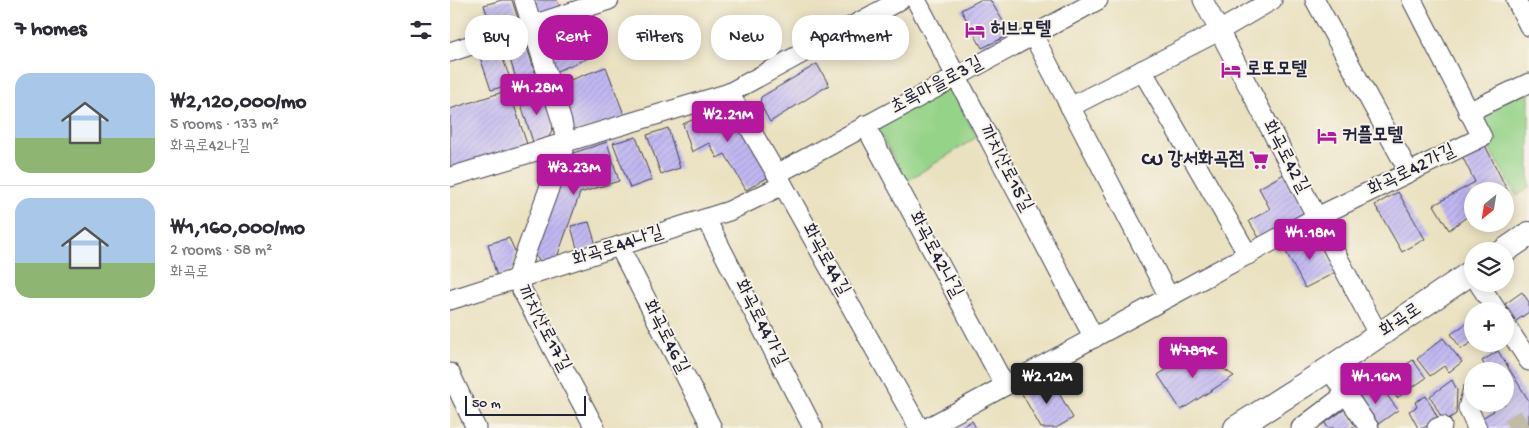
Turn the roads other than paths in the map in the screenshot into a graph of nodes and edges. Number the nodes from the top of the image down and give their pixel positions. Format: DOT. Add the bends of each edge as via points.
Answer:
graph roads {
  1 [pos="524,0"];
  2 [pos="609,0"];
  3 [pos="900,0"];
  4 [pos="916,0"];
  5 [pos="1098,0"];
  6 [pos="1203,0"];
  7 [pos="1272,0"];
  8 [pos="1315,0"];
  9 [pos="1412,0"];
  10 [pos="1516,0"];
  11 [pos="532,26"];
  12 [pos="1529,26"];
  13 [pos="1219,30"];
  14 [pos="1033,35"];
  15 [pos="450,52"];
  16 [pos="1142,70"];
  17 [pos="956,76"];
  18 [pos="1529,83"];
  19 [pos="729,93"];
  20 [pos="1070,107"];
  21 [pos="1468,112"];
  22 [pos="865,125"];
  23 [pos="566,142"];
  24 [pos="1410,172"];
  25 [pos="450,177"];
  26 [pos="780,179"];
  27 [pos="1317,217"];
  28 [pos="706,219"];
  29 [pos="1529,234"];
  30 [pos="1514,244"];
  31 [pos="619,246"];
  32 [pos="1248,254"];
  33 [pos="1464,278"];
  34 [pos="516,279"];
  35 [pos="1168,298"];
  36 [pos="450,300"];
  37 [pos="1379,336"];
  38 [pos="1094,338"];
  39 [pos="1514,338"];
  40 [pos="1529,361"];
  41 [pos="1329,370"];
  42 [pos="450,373"];
  43 [pos="1005,386"];
  44 [pos="1346,394"];
  45 [pos="1470,412"];
  46 [pos="476,428"];
  47 [pos="595,428"];
  48 [pos="712,428"];
  49 [pos="813,428"];
  50 [pos="918,428"];
  51 [pos="927,428"];
  52 [pos="1236,428"];
  53 [pos="1301,428"];
  54 [pos="1369,428"];
  55 [pos="1477,428"];
  1 -- 11 [label="street"];
  2 -- 11 [label="street"];
  3 -- 19 [label="street"];
  4 -- 17 [label="street, 까치산로15길"];
  5 -- 14 [label="street, 초록마을로3길"];
  6 -- 13 [label="street, 화곡로42길"];
  7 -- 13 [label="street"];
  8 -- 24 [label="street"];
  9 -- 21 [label="street, 화곡로42가길"];
  10 -- 12 [label="street"];
  11 -- 15 [label="street"];
  11 -- 23 [label="street"];
  13 -- 16 [label="street"];
  13 -- 27 [label="street, 화곡로42길"];
  14 -- 17 [label="street, 초록마을로3길"];
  14 -- 20 [label="street"];
  16 -- 20 [label="street"];
  16 -- 32 [label="street"];
  17 -- 22 [label="street, 초록마을로3길"];
  17 -- 38 [label="street, 까치산로15길"];
  18 -- 21 [label="street"];
  19 -- 23 [label="street"];
  19 -- 26 [label="street, 화곡로44길"];
  20 -- 35 [label="street"];
  21 -- 24 [label="street, 화곡로42가길" via="1482,137"];
  22 -- 26 [label="street, 초록마을로3길"];
  22 -- 43 [label="street, 화곡로42나길"];
  23 -- 25 [label="street"];
  23 -- 34 [label="street, 까치산로17길"];
  24 -- 27 [label="street, 화곡로42가길"];
  26 -- 28 [label="street, 화곡로44나길" via="729,212"];
  26 -- 50 [label="street, 화곡로44길"];
  27 -- 32 [label="street"];
  27 -- 37 [label="street, 화곡로42길"];
  28 -- 31 [label="street, 화곡로44나길"];
  28 -- 49 [label="street, 화곡로44가길"];
  29 -- 30 [label="main road"];
  31 -- 34 [label="street, 화곡로44나길"];
  31 -- 48 [label="street, 화곡로46길"];
  32 -- 35 [label="street"];
  33 -- 37 [label="main road, 화곡로"];
  34 -- 36 [label="street, 화곡로44나길"];
  34 -- 47 [label="street, 까치산로17길"];
  35 -- 38 [label="street"];
  37 -- 41 [label="main road, 화곡로"];
  38 -- 43 [label="street"];
  39 -- 40 [label="street"];
  41 -- 44 [label="street"];
  41 -- 52 [label="main road, 화곡로"];
  42 -- 46 [label="street"];
  43 -- 51 [label="street"];
  44 -- 53 [label="street"];
  44 -- 54 [label="street"];
  45 -- 55 [label="street"];
}
